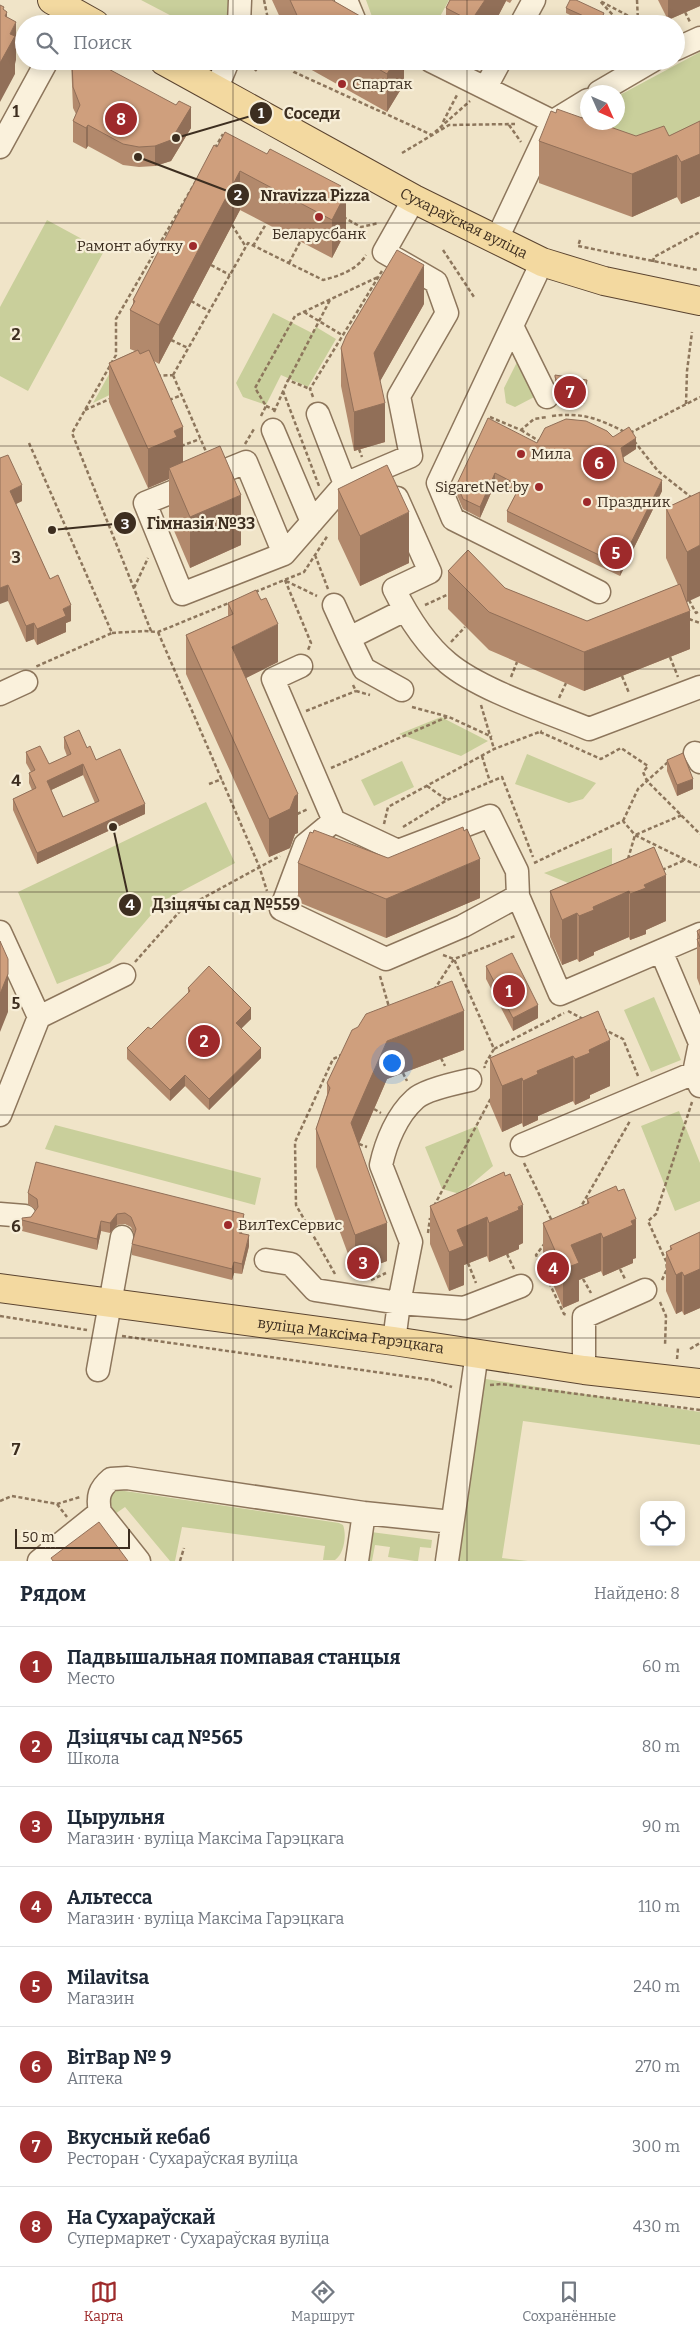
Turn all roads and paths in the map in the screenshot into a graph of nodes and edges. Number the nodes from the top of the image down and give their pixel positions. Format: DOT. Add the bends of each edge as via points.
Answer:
graph roads {
  1 [pos="240,0"];
  2 [pos="264,0"];
  3 [pos="346,0"];
  4 [pos="534,0"];
  5 [pos="600,0"];
  6 [pos="637,0"];
  7 [pos="239,15"];
  8 [pos="267,15"];
  9 [pos="352,15"];
  10 [pos="526,15"];
  11 [pos="613,15"];
  12 [pos="627,15"];
  13 [pos="638,15"];
  14 [pos="700,38"];
  15 [pos="685,45"];
  16 [pos="42,70"];
  17 [pos="72,70"];
  18 [pos="180,70"];
  19 [pos="224,70"];
  20 [pos="293,70"];
  21 [pos="449,70"];
  22 [pos="495,70"];
  23 [pos="637,70"];
  24 [pos="81,74"];
  25 [pos="465,78"];
  26 [pos="611,85"];
  27 [pos="486,88"];
  28 [pos="216,90"];
  29 [pos="580,104"];
  30 [pos="550,121"];
  31 [pos="442,124"];
  32 [pos="223,134"];
  33 [pos="432,135"];
  34 [pos="596,140"];
  35 [pos="0,148"];
  36 [pos="214,150"];
  37 [pos="402,153"];
  38 [pos="200,174"];
  39 [pos="414,199"];
  40 [pos="338,215"];
  41 [pos="386,221"];
  42 [pos="266,224"];
  43 [pos="376,224"];
  44 [pos="232,225"];
  45 [pos="381,229"];
  46 [pos="167,231"];
  47 [pos="700,232"];
  48 [pos="175,236"];
  49 [pos="580,240"];
  50 [pos="496,241"];
  51 [pos="300,242"];
  52 [pos="246,246"];
  53 [pos="253,246"];
  54 [pos="443,250"];
  55 [pos="366,254"];
  56 [pos="392,256"];
  57 [pos="542,262"];
  58 [pos="653,262"];
  59 [pos="289,263"];
  60 [pos="211,265"];
  61 [pos="698,270"];
  62 [pos="230,275"];
  63 [pos="378,277"];
  64 [pos="474,297"];
  65 [pos="331,299"];
  66 [pos="700,301"];
  67 [pos="191,302"];
  68 [pos="209,311"];
  69 [pos="304,312"];
  70 [pos="320,321"];
  71 [pos="512,326"];
  72 [pos="692,332"];
  73 [pos="342,334"];
  74 [pos="171,340"];
  75 [pos="188,348"];
  76 [pos="116,355"];
  77 [pos="124,359"];
  78 [pos="150,371"];
  79 [pos="159,375"];
  80 [pos="173,375"];
  81 [pos="150,379"];
  82 [pos="288,380"];
  83 [pos="310,389"];
  84 [pos="283,391"];
  85 [pos="117,395"];
  86 [pos="182,395"];
  87 [pos="547,397"];
  88 [pos="700,397"];
  89 [pos="165,402"];
  90 [pos="686,404"];
  91 [pos="266,406"];
  92 [pos="474,410"];
  93 [pos="84,411"];
  94 [pos="318,414"];
  95 [pos="604,422"];
  96 [pos="269,426"];
  97 [pos="600,429"];
  98 [pos="520,430"];
  99 [pos="629,434"];
  100 [pos="531,436"];
  101 [pos="200,439"];
  102 [pos="528,442"];
  103 [pos="29,443"];
  104 [pos="543,444"];
  105 [pos="175,449"];
  106 [pos="207,456"];
  107 [pos="244,457"];
  108 [pos="345,484"];
  109 [pos="397,498"];
  110 [pos="697,502"];
  111 [pos="327,504"];
  112 [pos="312,522"];
  113 [pos="284,554"];
  114 [pos="315,555"];
  115 [pos="148,556"];
  116 [pos="134,588"];
  117 [pos="456,590"];
  118 [pos="599,592"];
  119 [pos="688,598"];
  120 [pos="334,605"];
  121 [pos="700,611"];
  122 [pos="406,612"];
  123 [pos="683,618"];
  124 [pos="700,622"];
  125 [pos="151,631"];
  126 [pos="158,632"];
  127 [pos="349,638"];
  128 [pos="301,666"];
  129 [pos="28,675"];
  130 [pos="472,679"];
  131 [pos="700,686"];
  132 [pos="402,690"];
  133 [pos="356,691"];
  134 [pos="0,694"];
  135 [pos="290,717"];
  136 [pos="449,717"];
  137 [pos="562,718"];
  138 [pos="540,732"];
  139 [pos="494,749"];
  140 [pos="482,756"];
  141 [pos="690,757"];
  142 [pos="314,775"];
  143 [pos="222,779"];
  144 [pos="647,781"];
  145 [pos="490,782"];
  146 [pos="209,784"];
  147 [pos="427,786"];
  148 [pos="447,800"];
  149 [pos="388,807"];
  150 [pos="682,815"];
  151 [pos="334,820"];
  152 [pos="623,821"];
  153 [pos="700,834"];
  154 [pos="636,835"];
  155 [pos="305,845"];
  156 [pos="685,860"];
  157 [pos="627,862"];
  158 [pos="259,866"];
  159 [pos="700,866"];
  160 [pos="660,871"];
  161 [pos="517,872"];
  162 [pos="518,896"];
  163 [pos="531,930"];
  164 [pos="0,932"];
  165 [pos="700,934"];
  166 [pos="661,951"];
  167 [pos="454,959"];
  168 [pos="124,975"];
  169 [pos="433,990"];
  170 [pos="568,1001"];
  171 [pos="40,1017"];
  172 [pos="584,1019"];
  173 [pos="600,1027"];
  174 [pos="494,1049"];
  175 [pos="342,1055"];
  176 [pos="479,1077"];
  177 [pos="697,1081"];
  178 [pos="495,1090"];
  179 [pos="645,1095"];
  180 [pos="0,1115"];
  181 [pos="522,1145"];
  182 [pos="578,1211"];
  183 [pos="0,1214"];
  184 [pos="25,1216"];
  185 [pos="556,1229"];
  186 [pos="122,1236"];
  187 [pos="427,1238"];
  188 [pos="546,1242"];
  189 [pos="671,1258"];
  190 [pos="266,1260"];
  191 [pos="666,1261"];
  192 [pos="406,1264"];
  193 [pos="339,1280"];
  194 [pos="363,1284"];
  195 [pos="521,1286"];
  196 [pos="0,1288"];
  197 [pos="655,1292"];
  198 [pos="111,1302"];
  199 [pos="399,1303"];
  200 [pos="0,1316"];
  201 [pos="584,1317"];
  202 [pos="104,1333"];
  203 [pos="394,1341"];
  204 [pos="700,1343"];
  205 [pos="666,1346"];
  206 [pos="690,1349"];
  207 [pos="477,1353"];
  208 [pos="98,1370"];
  209 [pos="584,1370"];
  210 [pos="700,1383"];
  211 [pos="471,1394"];
  212 [pos="700,1410"];
  213 [pos="0,1501"];
  214 [pos="100,1501"];
  215 [pos="364,1513"];
  216 [pos="452,1522"];
  217 [pos="184,1548"];
  218 [pos="39,1561"];
  219 [pos="139,1561"];
  220 [pos="181,1561"];
  221 [pos="357,1561"];
  222 [pos="447,1561"];
  1 -- 7 [label="lane"];
  2 -- 8 [label="path"];
  3 -- 9 [label="lane"];
  4 -- 10 [label="lane"];
  5 -- 11 [label="path"];
  5 -- 12 [label="path"];
  6 -- 13 [label="path"];
  14 -- 15 [label="lane"];
  16 -- 35 [label="lane"];
  17 -- 24 [label="path"];
  18 -- 28 [label="main road, Сухараўская вуліца"];
  19 -- 28 [label="lane"];
  20 -- 33 [label="path"];
  21 -- 25 [label="lane"];
  22 -- 27 [label="lane"];
  23 -- 26 [label="lane"];
  25 -- 27 [label="lane"];
  25 -- 31 [label="path"];
  27 -- 30 [label="lane"];
  27 -- 31 [label="path"];
  28 -- 39 [label="main road, Сухараўская вуліца"];
  29 -- 30 [label="lane"];
  30 -- 33 [label="path" via="449,126"];
  30 -- 34 [label="lane"];
  30 -- 50 [label="lane"];
  31 -- 33 [label="path"];
  32 -- 36 [label="path"];
  33 -- 37 [label="path"];
  38 -- 46 [label="path"];
  39 -- 50 [label="main road, Сухараўская вуліца"];
  39 -- 56 [label="lane" via="384,252"];
  40 -- 43 [label="path" via="361,227"];
  41 -- 45 [label="path"];
  42 -- 53 [label="path"];
  44 -- 52 [label="path"];
  46 -- 48 [label="path"];
  46 -- 76 [label="path" via="116,319"];
  47 -- 58 [label="path" via="654,257"];
  49 -- 58 [label="path" via="578,246"];
  50 -- 57 [label="main road, Сухараўская вуліца"];
  51 -- 59 [label="path"];
  52 -- 53 [label="path" via="248,243"];
  52 -- 62 [label="path"];
  53 -- 59 [label="path"];
  54 -- 64 [label="path"];
  55 -- 59 [label="path" via="362,262 340,275 323,280"];
  56 -- 63 [label="path"];
  56 -- 108 [label="lane" via="436,282 447,313 399,396 410,456"];
  57 -- 66 [label="main road, Сухараўская вуліца" via="604,282"];
  57 -- 71 [label="lane"];
  58 -- 61 [label="path"];
  60 -- 62 [label="path"];
  62 -- 68 [label="path"];
  63 -- 65 [label="path"];
  63 -- 73 [label="path"];
  65 -- 69 [label="path"];
  65 -- 70 [label="path"];
  67 -- 68 [label="path"];
  68 -- 75 [label="path"];
  69 -- 70 [label="path"];
  69 -- 91 [label="path" via="295,316 255,388"];
  70 -- 73 [label="path"];
  70 -- 82 [label="path"];
  71 -- 87 [label="lane"];
  71 -- 92 [label="lane"];
  72 -- 90 [label="path"];
  73 -- 83 [label="path"];
  74 -- 75 [label="path"];
  75 -- 80 [label="path"];
  76 -- 77 [label="path"];
  76 -- 93 [label="path"];
  78 -- 79 [label="path"];
  79 -- 80 [label="path"];
  79 -- 81 [label="path"];
  80 -- 86 [label="path"];
  82 -- 83 [label="path"];
  82 -- 84 [label="path"];
  83 -- 94 [label="path"];
  84 -- 96 [label="path"];
  84 -- 111 [label="path"];
  85 -- 93 [label="path"];
  86 -- 89 [label="path"];
  86 -- 101 [label="path"];
  88 -- 90 [label="path"];
  90 -- 99 [label="path"];
  91 -- 96 [label="path"];
  91 -- 96 [label="path"];
  92 -- 98 [label="path"];
  92 -- 118 [label="lane" via="438,483 453,519"];
  93 -- 116 [label="path" via="72,433"];
  94 -- 108 [label="lane"];
  95 -- 97 [label="path"];
  95 -- 98 [label="path" via="594,417 568,414 534,419"];
  95 -- 99 [label="path"];
  96 -- 107 [label="lane"];
  96 -- 107 [label="path"];
  96 -- 112 [label="lane"];
  98 -- 100 [label="path"];
  99 -- 110 [label="path" via="658,471"];
  100 -- 102 [label="path"];
  100 -- 104 [label="path"];
  101 -- 105 [label="path"];
  101 -- 106 [label="path"];
  103 -- 129 [label="path" via="112,633"];
  107 -- 113 [label="lane"];
  107 -- 113 [label="lane" via="246,462 145,503 182,594"];
  108 -- 111 [label="lane"];
  109 -- 122 [label="lane" via="430,572 394,589"];
  111 -- 112 [label="lane"];
  112 -- 113 [label="lane"];
  114 -- 120 [label="path"];
  115 -- 116 [label="path"];
  116 -- 125 [label="path"];
  117 -- 122 [label="path"];
  119 -- 121 [label="path" via="696,613"];
  120 -- 127 [label="lane"];
  120 -- 128 [label="path" via="285,580 311,643"];
  122 -- 127 [label="lane"];
  122 -- 130 [label="lane" via="448,664"];
  123 -- 124 [label="path"];
  126 -- 143 [label="path"];
  127 -- 132 [label="lane" via="364,669"];
  128 -- 135 [label="lane" via="273,679"];
  129 -- 134 [label="lane"];
  130 -- 137 [label="lane"];
  130 -- 139 [label="path"];
  131 -- 137 [label="lane" via="589,729"];
  133 -- 135 [label="path"];
  135 -- 142 [label="lane"];
  136 -- 142 [label="path"];
  137 -- 138 [label="path"];
  138 -- 139 [label="path"];
  138 -- 144 [label="path" via="601,759 621,748 648,766 643,772"];
  139 -- 140 [label="path"];
  140 -- 145 [label="path"];
  140 -- 147 [label="path"];
  141 -- 144 [label="path"];
  142 -- 151 [label="lane"];
  143 -- 146 [label="path"];
  143 -- 158 [label="path"];
  144 -- 150 [label="path"];
  144 -- 152 [label="path" via="638,789"];
  147 -- 148 [label="path"];
  147 -- 149 [label="path"];
  150 -- 153 [label="path"];
  150 -- 154 [label="path"];
  151 -- 155 [label="lane"];
  151 -- 161 [label="lane" via="398,851 490,816"];
  152 -- 154 [label="path"];
  152 -- 161 [label="path"];
  154 -- 156 [label="path"];
  154 -- 157 [label="path"];
  155 -- 158 [label="path"];
  155 -- 162 [label="lane" via="281,909 386,959 463,926"];
  156 -- 159 [label="path"];
  156 -- 160 [label="path"];
  158 -- 168 [label="path" via="181,910"];
  161 -- 162 [label="lane"];
  162 -- 163 [label="lane"];
  163 -- 167 [label="path"];
  163 -- 170 [label="lane" via="560,994"];
  164 -- 171 [label="lane"];
  165 -- 166 [label="lane"];
  166 -- 170 [label="lane"];
  166 -- 177 [label="lane" via="700,1043"];
  167 -- 169 [label="path"];
  167 -- 174 [label="path"];
  168 -- 171 [label="lane"];
  170 -- 172 [label="path"];
  170 -- 174 [label="path"];
  171 -- 180 [label="lane"];
  173 -- 179 [label="path" via="623,1039"];
  174 -- 176 [label="path"];
  175 -- 193 [label="path" via="334,1059 295,1142 296,1205"];
  176 -- 192 [label="lane" via="453,1083 416,1098 398,1120 384,1153 381,1165 411,1242"];
  177 -- 179 [label="lane"];
  177 -- 191 [label="path" via="656,1214 648,1221"];
  178 -- 187 [label="path" via="431,1212"];
  179 -- 181 [label="lane"];
  179 -- 182 [label="path"];
  181 -- 185 [label="path" via="517,1148"];
  183 -- 184 [label="lane"];
  186 -- 198 [label="lane"];
  188 -- 201 [label="path" via="536,1255 544,1277 564,1314"];
  189 -- 191 [label="path"];
  190 -- 199 [label="lane" via="291,1264 315,1290"];
  191 -- 197 [label="path" via="666,1269"];
  192 -- 194 [label="path"];
  192 -- 199 [label="lane"];
  195 -- 199 [label="lane" via="464,1308"];
  196 -- 198 [label="main road, вуліца Максіма Гарэцкага"];
  197 -- 201 [label="lane"];
  197 -- 205 [label="path" via="666,1316"];
  198 -- 202 [label="lane"];
  198 -- 203 [label="main road, вуліца Максіма Гарэцкага"];
  199 -- 203 [label="lane"];
  200 -- 202 [label="path"];
  201 -- 209 [label="lane"];
  202 -- 208 [label="lane"];
  202 -- 211 [label="path" via="432,1380"];
  203 -- 207 [label="main road, вуліца Максіма Гарэцкага"];
  204 -- 206 [label="path"];
  207 -- 209 [label="main road, вуліца Максіма Гарэцкага"];
  207 -- 211 [label="lane"];
  209 -- 210 [label="main road, вуліца Максіма Гарэцкага"];
  211 -- 212 [label="path" via="488,1385 501,1384"];
  211 -- 216 [label="lane"];
  213 -- 214 [label="path" via="12,1496 57,1504"];
  214 -- 215 [label="lane" via="111,1479 126,1478"];
  214 -- 218 [label="lane"];
  214 -- 219 [label="lane"];
  215 -- 216 [label="lane"];
  215 -- 221 [label="lane"];
  216 -- 222 [label="lane"];
  217 -- 220 [label="path"];
}
